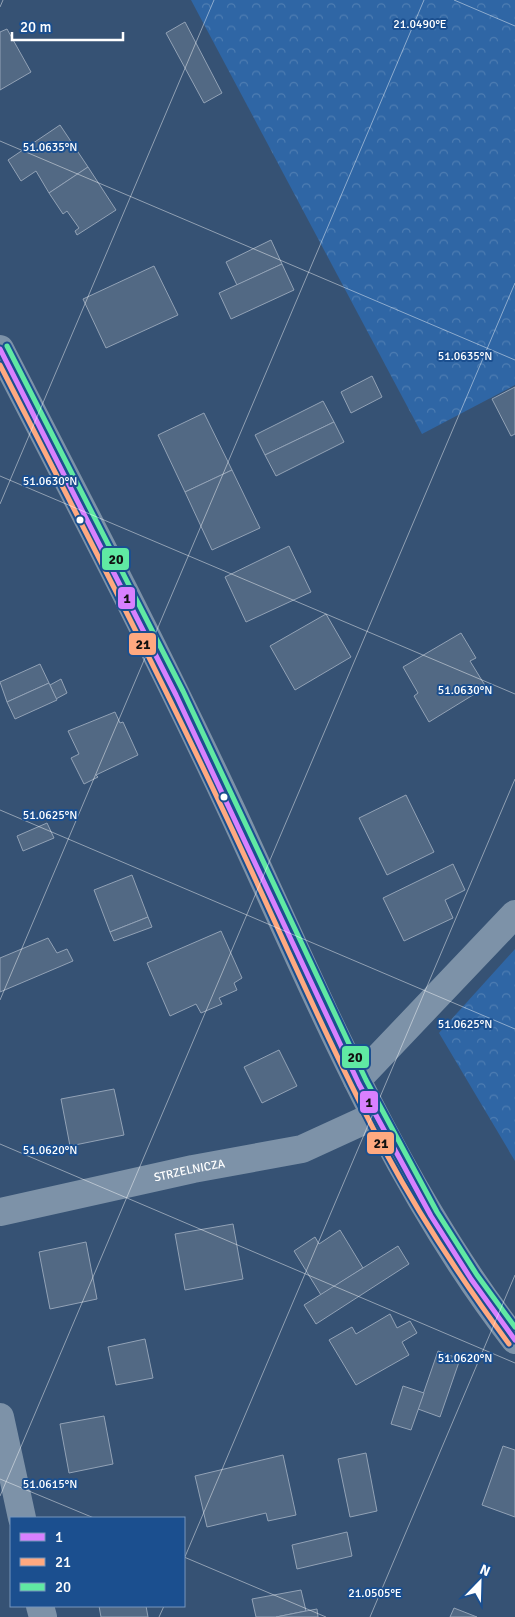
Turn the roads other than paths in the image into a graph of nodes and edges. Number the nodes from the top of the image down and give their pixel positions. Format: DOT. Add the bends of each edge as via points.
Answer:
graph roads {
  1 [pos="0,349"];
  2 [pos="515,914"];
  3 [pos="357,1080"];
  4 [pos="374,1116"];
  5 [pos="0,1212"];
  6 [pos="511,1325"];
  7 [pos="0,1417"];
  8 [pos="22,1517"];
  1 -- 3 [label="street" via="85,512 225,797"];
  2 -- 3 [label="street"];
  3 -- 4 [label="street"];
  4 -- 5 [label="street, STRZELNICZA" via="302,1149 193,1169"];
  4 -- 6 [label="street" via="437,1225"];
  7 -- 8 [label="street"];
}
